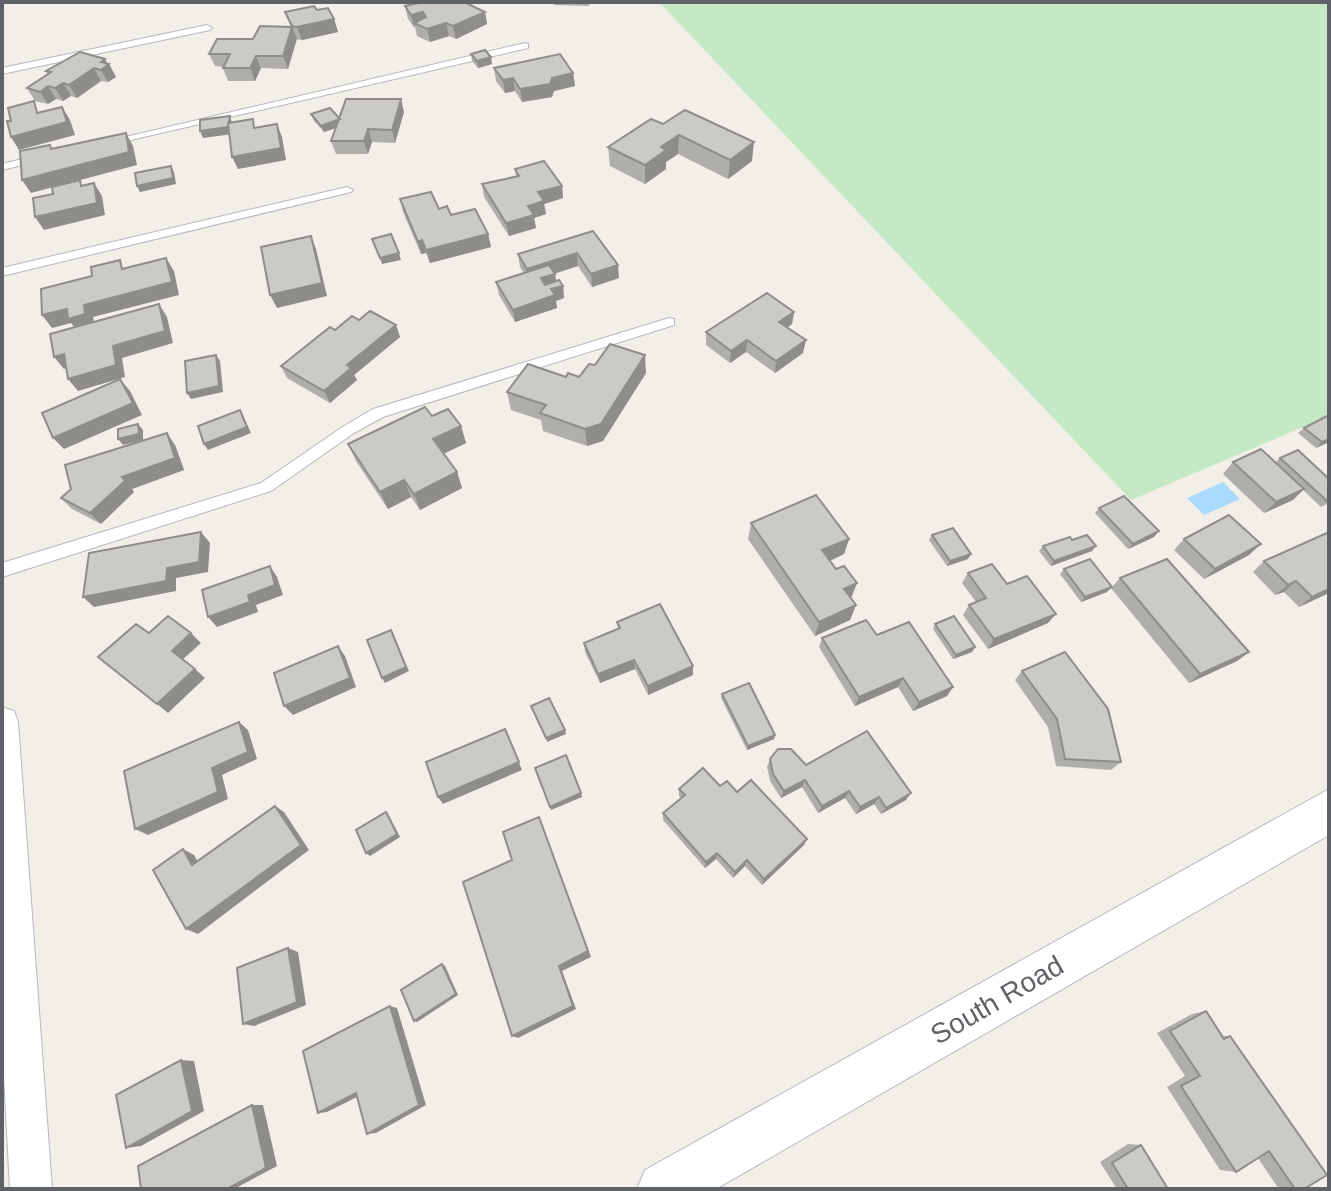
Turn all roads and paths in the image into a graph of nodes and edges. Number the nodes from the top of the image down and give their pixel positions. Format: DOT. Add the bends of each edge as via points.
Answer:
graph roads {
  1 [pos="207,28"];
  2 [pos="525,46"];
  3 [pos="2,71"];
  4 [pos="94,145"];
  5 [pos="48,156"];
  6 [pos="2,167"];
  7 [pos="347,190"];
  8 [pos="2,272"];
  9 [pos="669,322"];
  10 [pos="2,570"];
  11 [pos="2,722"];
  12 [pos="1329,811"];
  13 [pos="7,897"];
  14 [pos="31,1189"];
  15 [pos="664,1189"];
  1 -- 3 [label="lane"];
  2 -- 4 [label="lane"];
  5 -- 6 [label="lane"];
  7 -- 8 [label="lane"];
  9 -- 10 [label="lane" via="378,413 338,434 266,487"];
  11 -- 13 [label="street"];
  12 -- 15 [label="street, South Road"];
  13 -- 14 [label="street"];
}
